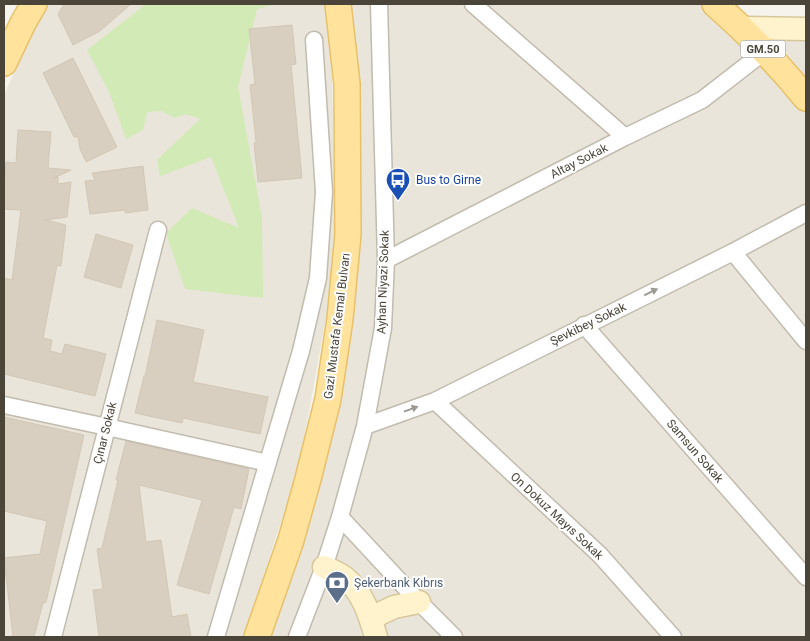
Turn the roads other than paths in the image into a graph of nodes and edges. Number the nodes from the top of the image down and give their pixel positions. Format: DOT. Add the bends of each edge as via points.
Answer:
graph roads {
  1 [pos="34,4"];
  2 [pos="338,4"];
  3 [pos="379,4"];
  4 [pos="473,4"];
  5 [pos="715,4"];
  6 [pos="742,28"];
  7 [pos="806,29"];
  8 [pos="314,40"];
  9 [pos="765,51"];
  10 [pos="4,63"];
  11 [pos="806,98"];
  12 [pos="625,138"];
  13 [pos="806,213"];
  14 [pos="158,230"];
  15 [pos="733,252"];
  16 [pos="386,260"];
  17 [pos="584,325"];
  18 [pos="806,341"];
  19 [pos="434,401"];
  20 [pos="4,405"];
  21 [pos="365,426"];
  22 [pos="107,427"];
  23 [pos="268,463"];
  24 [pos="340,517"];
  25 [pos="324,566"];
  26 [pos="806,577"];
  27 [pos="419,602"];
  28 [pos="373,627"];
  29 [pos="53,637"];
  30 [pos="216,637"];
  31 [pos="257,637"];
  32 [pos="297,637"];
  33 [pos="454,637"];
  34 [pos="673,637"];
  1 -- 10 [label="main road"];
  2 -- 31 [label="main road, Gazi Mustafa Kemal Bulvarı" via="347,84 348,234 340,319 328,399 317,444 291,540"];
  3 -- 16 [label="street, Ayhan Niyazi Sokak"];
  4 -- 12 [label="street"];
  5 -- 6 [label="main road, GM.50"];
  6 -- 7 [label="street"];
  6 -- 9 [label="main road, GM.50"];
  8 -- 23 [label="street" via="324,192 318,278 301,351"];
  9 -- 11 [label="main road, GM.50"];
  9 -- 12 [label="street, Altay Sokak" via="702,100"];
  12 -- 16 [label="street, Altay Sokak"];
  13 -- 15 [label="street, Şevkibey Sokak"];
  14 -- 22 [label="street, Çınar Sokak"];
  17 -- 15 [label="street, Şevkibey Sokak, one-way"];
  15 -- 18 [label="street"];
  16 -- 21 [label="street, Ayhan Niyazi Sokak" via="383,328"];
  17 -- 19 [label="street, Şevkibey Sokak"];
  17 -- 26 [label="street, Samsun Sokak"];
  21 -- 19 [label="street, Şevkibey Sokak, one-way"];
  19 -- 34 [label="street, On Dokuz Mayıs Sokak" via="600,555"];
  20 -- 22 [label="street"];
  21 -- 24 [label="street, Ayhan Niyazi Sokak"];
  22 -- 23 [label="street"];
  22 -- 29 [label="street, Çınar Sokak"];
  23 -- 30 [label="street"];
  24 -- 25 [label="street, Ayhan Niyazi Sokak"];
  24 -- 27 [label="street"];
  25 -- 28 [label="street" via="344,577 358,591"];
  25 -- 32 [label="street, Ayhan Niyazi Sokak"];
  27 -- 28 [label="street" via="394,607"];
  27 -- 33 [label="street"];
}
